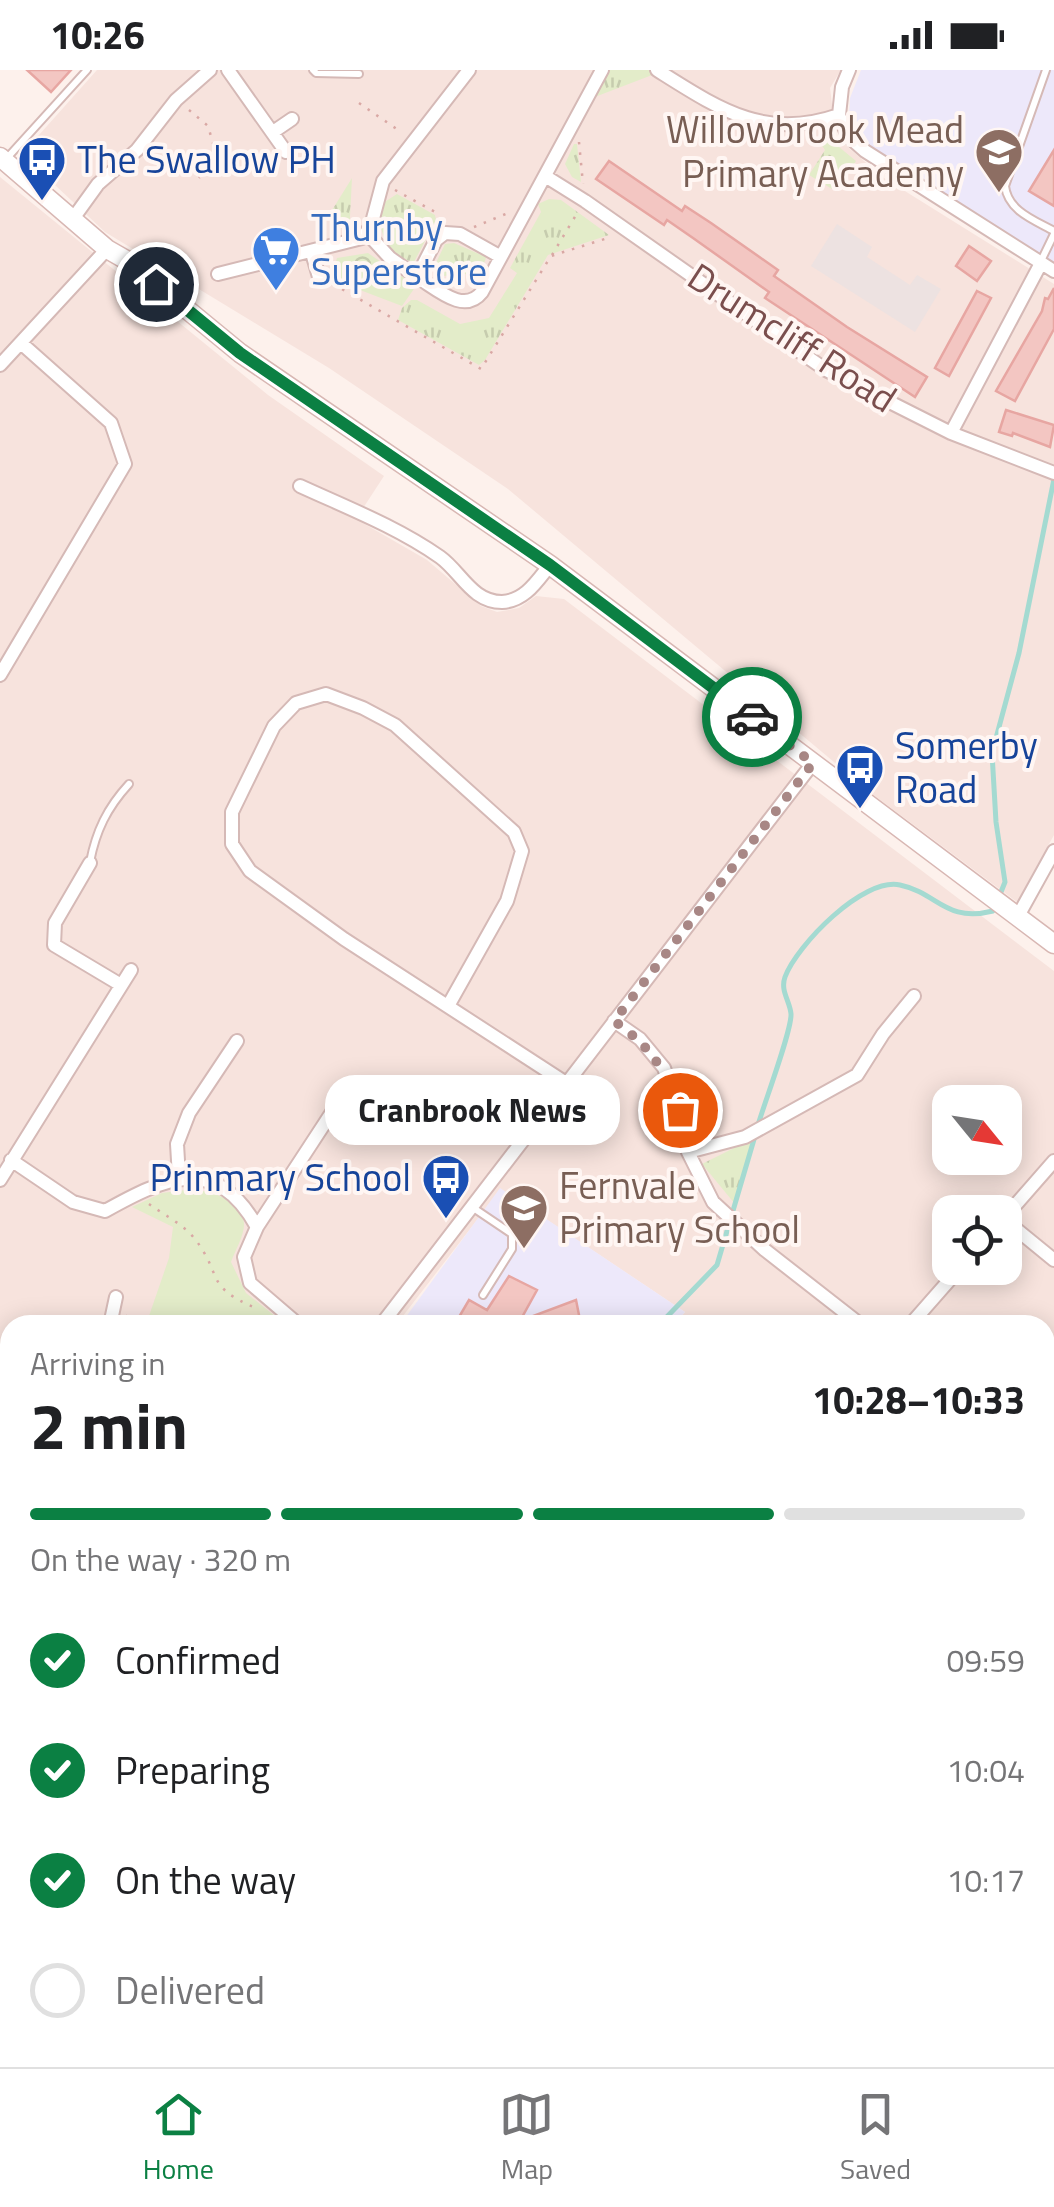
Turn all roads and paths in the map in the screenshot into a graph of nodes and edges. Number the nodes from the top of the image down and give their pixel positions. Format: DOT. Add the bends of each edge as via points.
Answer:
graph roads {
  1 [pos="87,70"];
  2 [pos="210,70"];
  3 [pos="228,70"];
  4 [pos="314,70"];
  5 [pos="469,70"];
  6 [pos="602,70"];
  7 [pos="658,70"];
  8 [pos="848,70"];
  9 [pos="1046,70"];
  10 [pos="359,74"];
  11 [pos="176,100"];
  12 [pos="359,103"];
  13 [pos="839,115"];
  14 [pos="292,119"];
  15 [pos="273,132"];
  16 [pos="570,132"];
  17 [pos="414,142"];
  18 [pos="286,152"];
  19 [pos="2,159"];
  20 [pos="545,176"];
  21 [pos="199,178"];
  22 [pos="383,181"];
  23 [pos="585,200"];
  24 [pos="524,214"];
  25 [pos="72,220"];
  26 [pos="367,233"];
  27 [pos="444,233"];
  28 [pos="1054,233"];
  29 [pos="466,237"];
  30 [pos="107,249"];
  31 [pos="312,252"];
  32 [pos="551,256"];
  33 [pos="502,257"];
  34 [pos="128,261"];
  35 [pos="1040,264"];
  36 [pos="1054,271"];
  37 [pos="218,274"];
  38 [pos="318,276"];
  39 [pos="417,277"];
  40 [pos="22,343"];
  41 [pos="0,365"];
  42 [pos="951,434"];
  43 [pos="1050,472"];
  44 [pos="300,486"];
  45 [pos="550,565"];
  46 [pos="0,675"];
  47 [pos="813,763"];
  48 [pos="128,784"];
  49 [pos="1054,851"];
  50 [pos="90,863"];
  51 [pos="1018,916"];
  52 [pos="1054,944"];
  53 [pos="131,970"];
  54 [pos="121,986"];
  55 [pos="914,996"];
  56 [pos="448,1006"];
  57 [pos="614,1021"];
  58 [pos="237,1041"];
  59 [pos="566,1083"];
  60 [pos="336,1106"];
  61 [pos="688,1152"];
  62 [pos="11,1160"];
  63 [pos="1054,1161"];
  64 [pos="178,1177"];
  65 [pos="0,1180"];
  66 [pos="136,1194"];
  67 [pos="1022,1198"];
  68 [pos="471,1206"];
  69 [pos="257,1227"];
  70 [pos="1022,1233"];
  71 [pos="1054,1260"];
  72 [pos="945,1285"];
  73 [pos="483,1295"];
  74 [pos="116,1298"];
  75 [pos="112,1315"];
  76 [pos="273,1315"];
  77 [pos="286,1315"];
  78 [pos="389,1315"];
  79 [pos="848,1315"];
  80 [pos="919,1315"];
  1 -- 19 [label="lane"];
  2 -- 11 [label="street"];
  3 -- 15 [label="street"];
  4 -- 10 [label="lane"];
  5 -- 17 [label="street"];
  6 -- 16 [label="street"];
  7 -- 13 [label="street" via="752,120 793,126"];
  8 -- 13 [label="street"];
  9 -- 28 [label="lane" via="1005,186 1016,209"];
  11 -- 21 [label="path" via="208,126 216,150"];
  11 -- 25 [label="street"];
  12 -- 17 [label="path"];
  13 -- 35 [label="street" via="865,151"];
  14 -- 15 [label="street"];
  15 -- 18 [label="street"];
  16 -- 20 [label="street"];
  16 -- 23 [label="path" via="578,136"];
  17 -- 22 [label="street"];
  19 -- 25 [label="street"];
  20 -- 23 [label="street, Drumcliff Road"];
  20 -- 24 [label="street"];
  22 -- 26 [label="street"];
  22 -- 27 [label="path" via="437,213"];
  23 -- 32 [label="path"];
  23 -- 42 [label="street, Drumcliff Road" via="826,370"];
  24 -- 29 [label="path" via="515,211 471,228"];
  24 -- 33 [label="street"];
  25 -- 30 [label="street"];
  26 -- 31 [label="street"];
  26 -- 39 [label="street"];
  27 -- 29 [label="street"];
  27 -- 39 [label="street"];
  28 -- 35 [label="lane"];
  29 -- 33 [label="street"];
  30 -- 34 [label="street"];
  30 -- 40 [label="street"];
  31 -- 37 [label="street"];
  31 -- 38 [label="street"];
  33 -- 39 [label="street" via="470,303"];
  34 -- 37 [label="path" via="133,252 146,252"];
  34 -- 45 [label="street" via="240,353"];
  35 -- 36 [label="street"];
  35 -- 42 [label="street"];
  40 -- 41 [label="street"];
  40 -- 46 [label="street" via="111,423 125,464"];
  42 -- 43 [label="street, Drumcliff Road"];
  44 -- 45 [label="street" via="406,536 496,602 520,597"];
  45 -- 47 [label="street"];
  47 -- 51 [label="street"];
  47 -- 57 [label="street"];
  48 -- 50 [label="lane" via="96,831"];
  49 -- 51 [label="street"];
  50 -- 54 [label="street" via="56,923 54,944"];
  51 -- 52 [label="street"];
  53 -- 54 [label="street"];
  54 -- 62 [label="street"];
  55 -- 61 [label="street" via="858,1074 745,1137"];
  56 -- 56 [label="street" via="263,881 232,844 240,789 274,726 296,703 326,694 395,725 514,832 522,851 507,901"];
  56 -- 59 [label="street"];
  57 -- 59 [label="street"];
  57 -- 61 [label="street" via="664,1068"];
  58 -- 64 [label="street" via="190,1114 177,1144"];
  59 -- 68 [label="street"];
  60 -- 69 [label="street"];
  61 -- 79 [label="street" via="713,1202"];
  62 -- 65 [label="street"];
  62 -- 66 [label="street" via="73,1202 105,1211"];
  63 -- 67 [label="street"];
  64 -- 66 [label="street"];
  64 -- 69 [label="street" via="215,1184 244,1203"];
  66 -- 76 [label="path" via="186,1228 221,1290"];
  68 -- 73 [label="lane" via="512,1234 512,1249"];
  68 -- 78 [label="street"];
  69 -- 77 [label="street" via="244,1257 250,1283"];
  70 -- 71 [label="street"];
  72 -- 80 [label="street"];
  74 -- 75 [label="street"];
}
